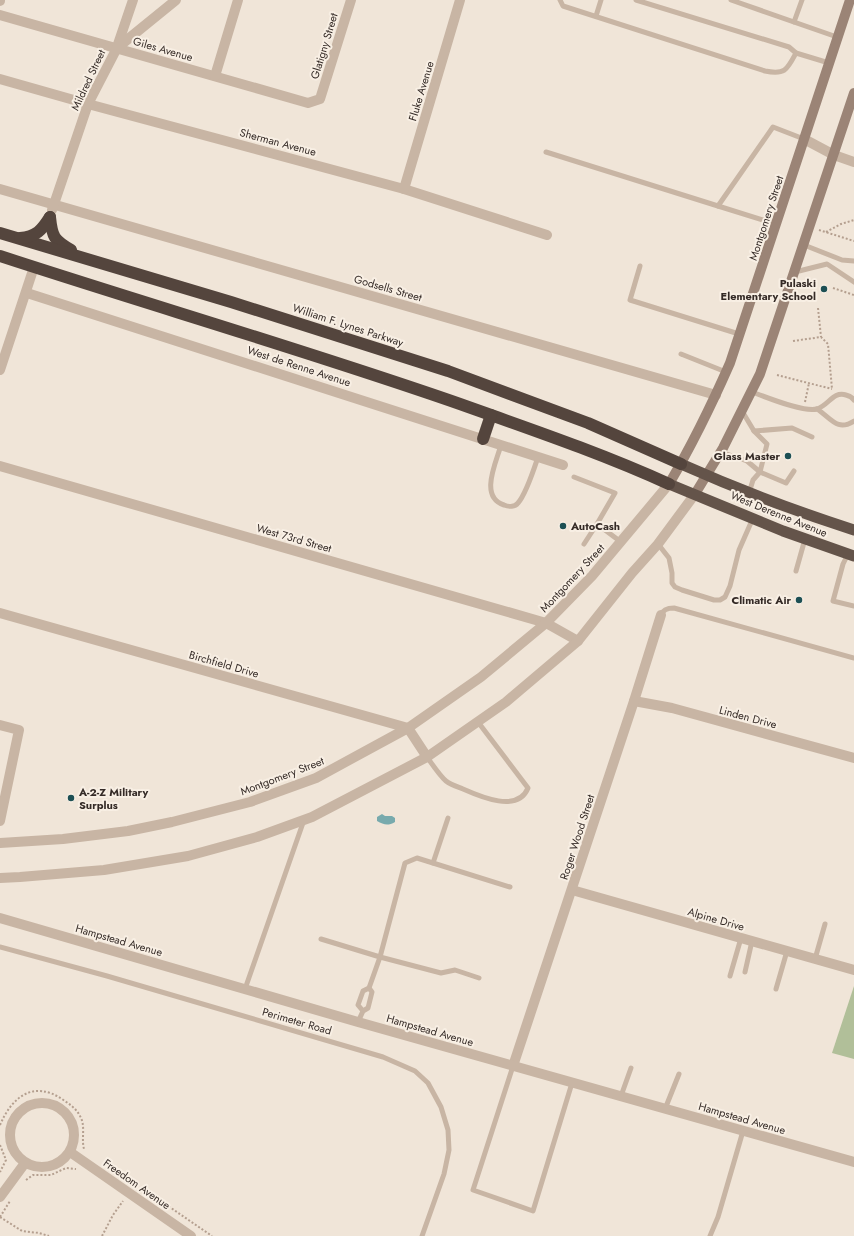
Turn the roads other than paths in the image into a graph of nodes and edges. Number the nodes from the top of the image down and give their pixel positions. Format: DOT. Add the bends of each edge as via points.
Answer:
graph roads {
  1 [pos="133,0"];
  2 [pos="176,0"];
  3 [pos="238,0"];
  4 [pos="351,0"];
  5 [pos="460,0"];
  6 [pos="560,0"];
  7 [pos="601,0"];
  8 [pos="636,0"];
  9 [pos="731,0"];
  10 [pos="802,0"];
  11 [pos="850,0"];
  12 [pos="0,15"];
  13 [pos="596,16"];
  14 [pos="794,22"];
  15 [pos="838,37"];
  16 [pos="117,48"];
  17 [pos="796,53"];
  18 [pos="829,63"];
  19 [pos="215,76"];
  20 [pos="0,79"];
  21 [pos="854,93"];
  22 [pos="320,99"];
  23 [pos="88,104"];
  24 [pos="804,140"];
  25 [pos="546,152"];
  26 [pos="834,155"];
  27 [pos="854,162"];
  28 [pos="0,189"];
  29 [pos="404,189"];
  30 [pos="54,203"];
  31 [pos="718,206"];
  32 [pos="50,217"];
  33 [pos="776,224"];
  34 [pos="0,233"];
  35 [pos="548,235"];
  36 [pos="14,238"];
  37 [pos="804,245"];
  38 [pos="0,256"];
  39 [pos="831,256"];
  40 [pos="84,259"];
  41 [pos="854,261"];
  42 [pos="827,264"];
  43 [pos="640,266"];
  44 [pos="34,268"];
  45 [pos="794,272"];
  46 [pos="854,282"];
  47 [pos="27,293"];
  48 [pos="739,334"];
  49 [pos="681,354"];
  50 [pos="0,370"];
  51 [pos="726,372"];
  52 [pos="752,392"];
  53 [pos="716,395"];
  54 [pos="854,400"];
  55 [pos="817,409"];
  56 [pos="742,411"];
  57 [pos="491,415"];
  58 [pos="853,423"];
  59 [pos="754,431"];
  60 [pos="812,437"];
  61 [pos="483,439"];
  62 [pos="501,445"];
  63 [pos="721,452"];
  64 [pos="538,457"];
  65 [pos="681,464"];
  66 [pos="563,465"];
  67 [pos="0,466"];
  68 [pos="794,470"];
  69 [pos="760,472"];
  70 [pos="708,476"];
  71 [pos="574,477"];
  72 [pos="669,484"];
  73 [pos="749,493"];
  74 [pos="695,494"];
  75 [pos="753,518"];
  76 [pos="597,524"];
  77 [pos="853,527"];
  78 [pos="805,539"];
  79 [pos="621,542"];
  80 [pos="584,544"];
  81 [pos="658,544"];
  82 [pos="851,555"];
  83 [pos="796,571"];
  84 [pos="854,606"];
  85 [pos="0,613"];
  86 [pos="661,615"];
  87 [pos="546,623"];
  88 [pos="578,641"];
  89 [pos="854,658"];
  90 [pos="634,701"];
  91 [pos="478,722"];
  92 [pos="0,725"];
  93 [pos="408,728"];
  94 [pos="427,757"];
  95 [pos="854,758"];
  96 [pos="448,818"];
  97 [pos="304,820"];
  98 [pos="0,822"];
  99 [pos="0,843"];
  100 [pos="433,864"];
  101 [pos="0,878"];
  102 [pos="510,887"];
  103 [pos="572,890"];
  104 [pos="0,918"];
  105 [pos="825,924"];
  106 [pos="741,938"];
  107 [pos="321,939"];
  108 [pos="752,941"];
  109 [pos="0,947"];
  110 [pos="787,951"];
  111 [pos="380,957"];
  112 [pos="815,959"];
  113 [pos="854,969"];
  114 [pos="744,972"];
  115 [pos="730,976"];
  116 [pos="480,978"];
  117 [pos="369,988"];
  118 [pos="245,989"];
  119 [pos="776,989"];
  120 [pos="363,1010"];
  121 [pos="358,1022"];
  122 [pos="513,1066"];
  123 [pos="631,1068"];
  124 [pos="679,1074"];
  125 [pos="572,1082"];
  126 [pos="621,1096"];
  127 [pos="665,1109"];
  128 [pos="743,1131"];
  129 [pos="70,1152"];
  130 [pos="854,1162"];
  131 [pos="25,1163"];
  132 [pos="0,1197"];
  133 [pos="191,1236"];
  134 [pos="422,1236"];
  135 [pos="710,1236"];
  1 -- 16 [label="street"];
  2 -- 16 [label="street, Mildred Street"];
  3 -- 19 [label="street"];
  4 -- 22 [label="street, Glatigny Street"];
  5 -- 29 [label="street, Fluke Avenue"];
  6 -- 13 [label="lane" via="563,6"];
  7 -- 13 [label="lane"];
  8 -- 17 [label="lane" via="789,47"];
  9 -- 14 [label="lane"];
  10 -- 14 [label="lane"];
  11 -- 15 [label="main road, Montgomery Street"];
  12 -- 16 [label="street, Giles Avenue"];
  13 -- 17 [label="lane" via="770,72 783,72 789,67"];
  14 -- 15 [label="lane"];
  15 -- 18 [label="main road, Montgomery Street"];
  16 -- 19 [label="street, Giles Avenue"];
  16 -- 23 [label="street, Mildred Street"];
  17 -- 18 [label="lane"];
  18 -- 24 [label="main road, Montgomery Street"];
  19 -- 22 [label="street, Giles Avenue" via="308,103"];
  20 -- 23 [label="street, Sherman Avenue"];
  21 -- 26 [label="main road"];
  23 -- 29 [label="street, Sherman Avenue"];
  23 -- 30 [label="street, Mildred Street"];
  24 -- 26 [label="street"];
  24 -- 31 [label="lane" via="773,127"];
  24 -- 33 [label="main road, Montgomery Street"];
  25 -- 31 [label="lane"];
  26 -- 27 [label="street"];
  26 -- 37 [label="main road"];
  28 -- 30 [label="street, Godsells Street"];
  29 -- 35 [label="street, Sherman Avenue"];
  30 -- 32 [label="street, Mildred Street"];
  30 -- 53 [label="street, Godsells Street"];
  31 -- 33 [label="lane"];
  32 -- 36 [label="highway" via="37,233"];
  32 -- 40 [label="highway" via="56,240"];
  33 -- 48 [label="main road, Montgomery Street"];
  34 -- 36 [label="highway, William F. Lynes Parkway"];
  36 -- 40 [label="highway, William F. Lynes Parkway"];
  37 -- 39 [label="lane"];
  37 -- 45 [label="main road"];
  38 -- 44 [label="highway"];
  39 -- 41 [label="lane"];
  39 -- 42 [label="lane"];
  40 -- 65 [label="highway, William F. Lynes Parkway" via="231,302 448,371 588,423"];
  42 -- 45 [label="lane"];
  42 -- 46 [label="lane"];
  43 -- 48 [label="lane" via="630,300"];
  44 -- 47 [label="street"];
  44 -- 57 [label="highway" via="363,371"];
  45 -- 52 [label="main road"];
  47 -- 50 [label="street"];
  47 -- 61 [label="street, West de Renne Avenue"];
  48 -- 51 [label="main road, Montgomery Street"];
  49 -- 51 [label="lane"];
  51 -- 53 [label="main road, Montgomery Street"];
  52 -- 55 [label="lane" via="804,409"];
  52 -- 56 [label="main road"];
  53 -- 65 [label="main road, Montgomery Street"];
  54 -- 55 [label="lane" via="852,396 842,393 833,396"];
  55 -- 58 [label="lane" via="838,425"];
  56 -- 59 [label="lane"];
  56 -- 63 [label="main road"];
  57 -- 61 [label="highway"];
  57 -- 72 [label="highway" via="641,470"];
  59 -- 60 [label="lane" via="792,428"];
  59 -- 69 [label="lane" via="767,444"];
  61 -- 62 [label="street, West de Renne Avenue"];
  62 -- 64 [label="street, West de Renne Avenue"];
  62 -- 64 [label="lane" via="490,487 497,503 507,506 518,504"];
  63 -- 69 [label="lane" via="747,461"];
  63 -- 70 [label="main road"];
  64 -- 66 [label="street, West de Renne Avenue"];
  65 -- 70 [label="highway"];
  65 -- 72 [label="main road, Montgomery Street"];
  67 -- 87 [label="street, West 73rd Street"];
  68 -- 69 [label="lane" via="786,483"];
  69 -- 73 [label="lane" via="753,480"];
  70 -- 73 [label="highway, West Derenne Avenue"];
  70 -- 74 [label="main road"];
  71 -- 76 [label="lane" via="615,493"];
  72 -- 74 [label="highway"];
  72 -- 79 [label="street, Montgomery Street"];
  73 -- 77 [label="highway, West Derenne Avenue" via="788,508"];
  74 -- 75 [label="highway, West Derenne Avenue"];
  74 -- 81 [label="street"];
  75 -- 78 [label="highway, West Derenne Avenue"];
  75 -- 81 [label="lane" via="739,550 730,586 725,597 720,600 675,587 672,583 669,558"];
  76 -- 79 [label="lane"];
  76 -- 80 [label="lane"];
  78 -- 82 [label="highway, West Derenne Avenue"];
  78 -- 83 [label="lane"];
  79 -- 87 [label="street, Montgomery Street"];
  81 -- 88 [label="street"];
  82 -- 84 [label="lane" via="842,564 833,601"];
  85 -- 93 [label="street, Birchfield Drive"];
  86 -- 89 [label="lane" via="666,609 674,608"];
  86 -- 90 [label="street, Roger Wood Street"];
  87 -- 88 [label="street, West 73rd Street"];
  87 -- 93 [label="street, Montgomery Street" via="481,677"];
  88 -- 91 [label="street" via="506,702"];
  90 -- 95 [label="street, Linden Drive" via="672,708"];
  90 -- 103 [label="street, Roger Wood Street"];
  91 -- 94 [label="street"];
  91 -- 94 [label="lane" via="528,788 526,795 518,800 494,800 477,796 446,781"];
  92 -- 98 [label="street" via="19,730"];
  93 -- 94 [label="street"];
  93 -- 99 [label="street, Montgomery Street" via="316,778 250,802 128,831"];
  94 -- 97 [label="street"];
  96 -- 100 [label="lane"];
  97 -- 101 [label="street" via="257,837 188,856 104,870"];
  97 -- 118 [label="lane"];
  100 -- 102 [label="lane"];
  100 -- 111 [label="lane" via="417,858 405,863"];
  103 -- 106 [label="street, Alpine Drive"];
  103 -- 122 [label="street, Roger Wood Street"];
  104 -- 118 [label="street, Hampstead Avenue"];
  105 -- 112 [label="lane"];
  106 -- 108 [label="street, Alpine Drive"];
  106 -- 115 [label="lane"];
  107 -- 111 [label="lane"];
  108 -- 110 [label="street, Alpine Drive"];
  108 -- 114 [label="lane"];
  109 -- 134 [label="lane, Perimeter Road" via="383,1057 415,1072 428,1083 442,1107 448,1130 449,1150 444,1174"];
  110 -- 112 [label="street, Alpine Drive"];
  110 -- 119 [label="lane"];
  111 -- 116 [label="lane" via="442,973 455,970"];
  111 -- 117 [label="lane"];
  112 -- 113 [label="street, Alpine Drive"];
  117 -- 120 [label="lane" via="372,992 368,1008"];
  117 -- 120 [label="lane" via="363,991 358,1005"];
  118 -- 121 [label="street, Hampstead Avenue"];
  120 -- 121 [label="lane"];
  121 -- 122 [label="street, Hampstead Avenue"];
  122 -- 125 [label="street, Hampstead Avenue"];
  122 -- 125 [label="lane" via="473,1190 533,1211"];
  123 -- 126 [label="lane"];
  124 -- 127 [label="lane"];
  125 -- 126 [label="street, Hampstead Avenue"];
  126 -- 127 [label="street, Hampstead Avenue"];
  127 -- 128 [label="street, Hampstead Avenue"];
  128 -- 130 [label="street, Hampstead Avenue"];
  128 -- 135 [label="lane"];
  129 -- 131 [label="street" via="56,1164 46,1168"];
  129 -- 131 [label="street" via="74,1139 70,1119 55,1105 34,1104 16,1115 9,1136 16,1156"];
  129 -- 133 [label="street, Freedom Avenue"];
  131 -- 132 [label="street"];
}
